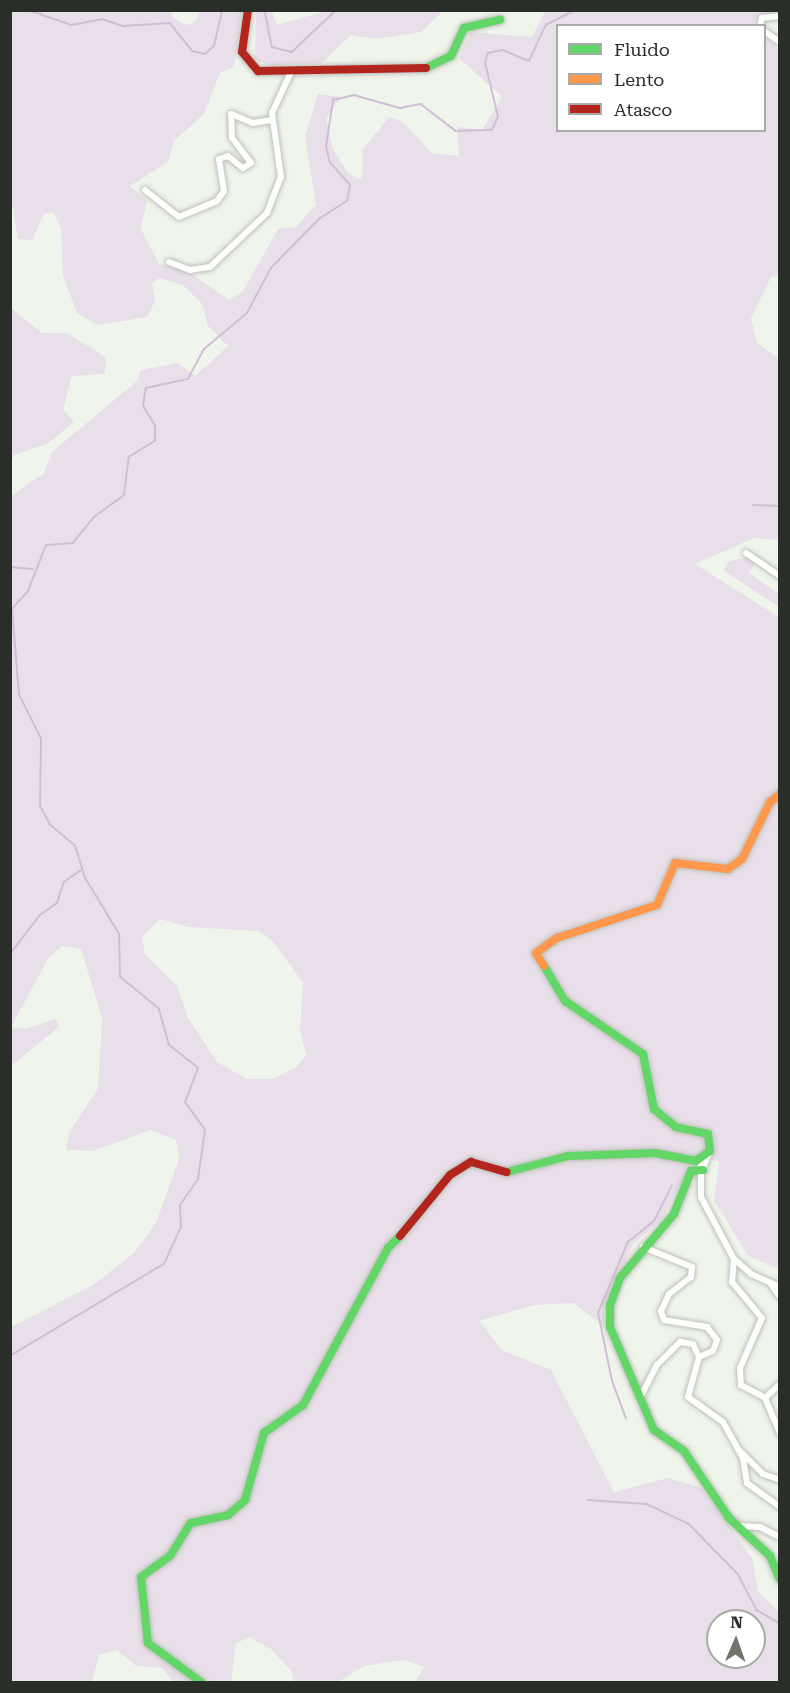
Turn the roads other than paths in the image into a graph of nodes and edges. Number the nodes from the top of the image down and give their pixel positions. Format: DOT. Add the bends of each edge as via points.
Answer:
graph roads {
  1 [pos="248,10"];
  2 [pos="780,16"];
  3 [pos="500,20"];
  4 [pos="760,24"];
  5 [pos="766,32"];
  6 [pos="780,42"];
  7 [pos="292,70"];
  8 [pos="272,120"];
  9 [pos="145,190"];
  10 [pos="169,262"];
  11 [pos="746,553"];
  12 [pos="780,576"];
  13 [pos="780,794"];
  14 [pos="697,1169"];
  15 [pos="643,1246"];
  16 [pos="735,1259"];
  17 [pos="770,1282"];
  18 [pos="780,1287"];
  19 [pos="780,1297"];
  20 [pos="699,1357"];
  21 [pos="780,1384"];
  22 [pos="641,1396"];
  23 [pos="765,1398"];
  24 [pos="780,1434"];
  25 [pos="738,1448"];
  26 [pos="780,1480"];
  27 [pos="780,1507"];
  28 [pos="738,1526"];
  29 [pos="780,1537"];
  30 [pos="780,1579"];
  31 [pos="201,1683"];
  1 -- 7 [label="street" via="242,52 258,71"];
  2 -- 4 [label="street"];
  3 -- 7 [label="street" via="464,28 451,56 434,68"];
  5 -- 6 [label="street"];
  7 -- 8 [label="street"];
  8 -- 9 [label="street" via="253,123 231,114 232,138 251,162 243,168 228,156 219,159 224,191 217,201 179,217"];
  8 -- 10 [label="street" via="281,177 267,213 210,267 190,270"];
  11 -- 12 [label="street"];
  13 -- 14 [label="street" via="770,802 742,859 728,869 675,863 657,905 558,938 536,953 565,1001 596,1017 643,1054 648,1100 654,1109 675,1128 708,1134 710,1151"];
  14 -- 15 [label="street" via="674,1214"];
  14 -- 16 [label="street" via="700,1193"];
  14 -- 31 [label="street" via="685,1160 655,1153 574,1155 505,1173 471,1162 450,1175 425,1212 388,1248 303,1405 264,1433 245,1500 228,1515 191,1523 170,1556 141,1577 148,1643"];
  15 -- 20 [label="street" via="692,1267 689,1281 669,1294 661,1311 669,1323 713,1330 713,1351"];
  15 -- 22 [label="street" via="620,1278 610,1321"];
  16 -- 17 [label="street"];
  16 -- 23 [label="street" via="732,1282 762,1318 740,1368 741,1385"];
  17 -- 18 [label="street"];
  17 -- 19 [label="street"];
  20 -- 22 [label="street" via="693,1344 680,1342 657,1365"];
  20 -- 25 [label="street" via="688,1397 719,1419"];
  21 -- 23 [label="street"];
  22 -- 28 [label="street" via="654,1430 684,1451"];
  23 -- 24 [label="street"];
  25 -- 26 [label="street" via="763,1474"];
  25 -- 27 [label="street" via="747,1483"];
  28 -- 29 [label="street" via="760,1527"];
  28 -- 30 [label="street" via="758,1541"];
}
